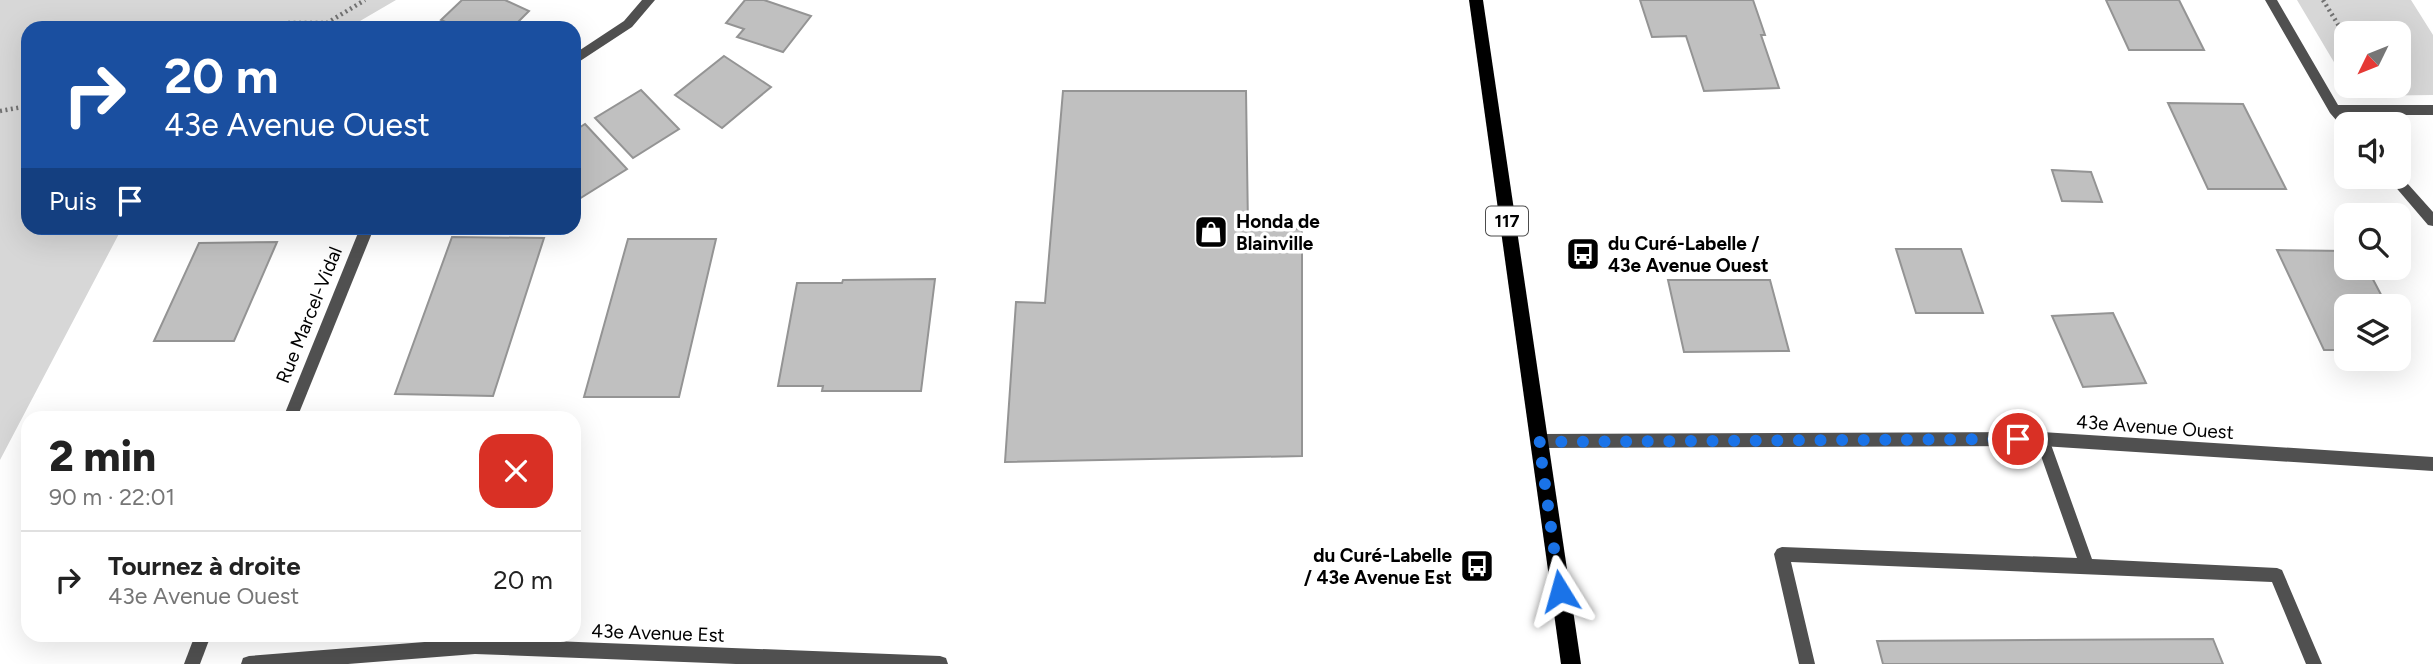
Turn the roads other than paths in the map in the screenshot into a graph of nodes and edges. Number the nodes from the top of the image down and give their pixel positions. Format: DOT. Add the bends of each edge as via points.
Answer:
graph roads {
  1 [pos="649,0"];
  2 [pos="1476,0"];
  3 [pos="2271,0"];
  4 [pos="581,55"];
  5 [pos="2334,110"];
  6 [pos="2433,110"];
  7 [pos="2405,189"];
  8 [pos="2433,221"];
  9 [pos="364,235"];
  10 [pos="293,411"];
  11 [pos="2042,439"];
  12 [pos="1539,442"];
  13 [pos="2433,464"];
  14 [pos="2087,566"];
  15 [pos="201,642"];
  16 [pos="192,664"];
  17 [pos="249,664"];
  18 [pos="940,664"];
  19 [pos="1571,664"];
  20 [pos="1807,664"];
  21 [pos="2314,664"];
  1 -- 4 [label="street" via="628,23"];
  2 -- 12 [label="main road, 117"];
  3 -- 5 [label="street"];
  5 -- 6 [label="street"];
  7 -- 8 [label="street"];
  9 -- 10 [label="street, Rue Marcel-Vidal"];
  11 -- 12 [label="street, 43e Avenue Ouest"];
  11 -- 13 [label="street, 43e Avenue Ouest"];
  11 -- 14 [label="street"];
  12 -- 19 [label="main road, 117"];
  14 -- 20 [label="street" via="1782,554"];
  14 -- 21 [label="street" via="2277,575"];
  15 -- 16 [label="street"];
  17 -- 18 [label="street, 43e Avenue Est" via="475,646"];
}
